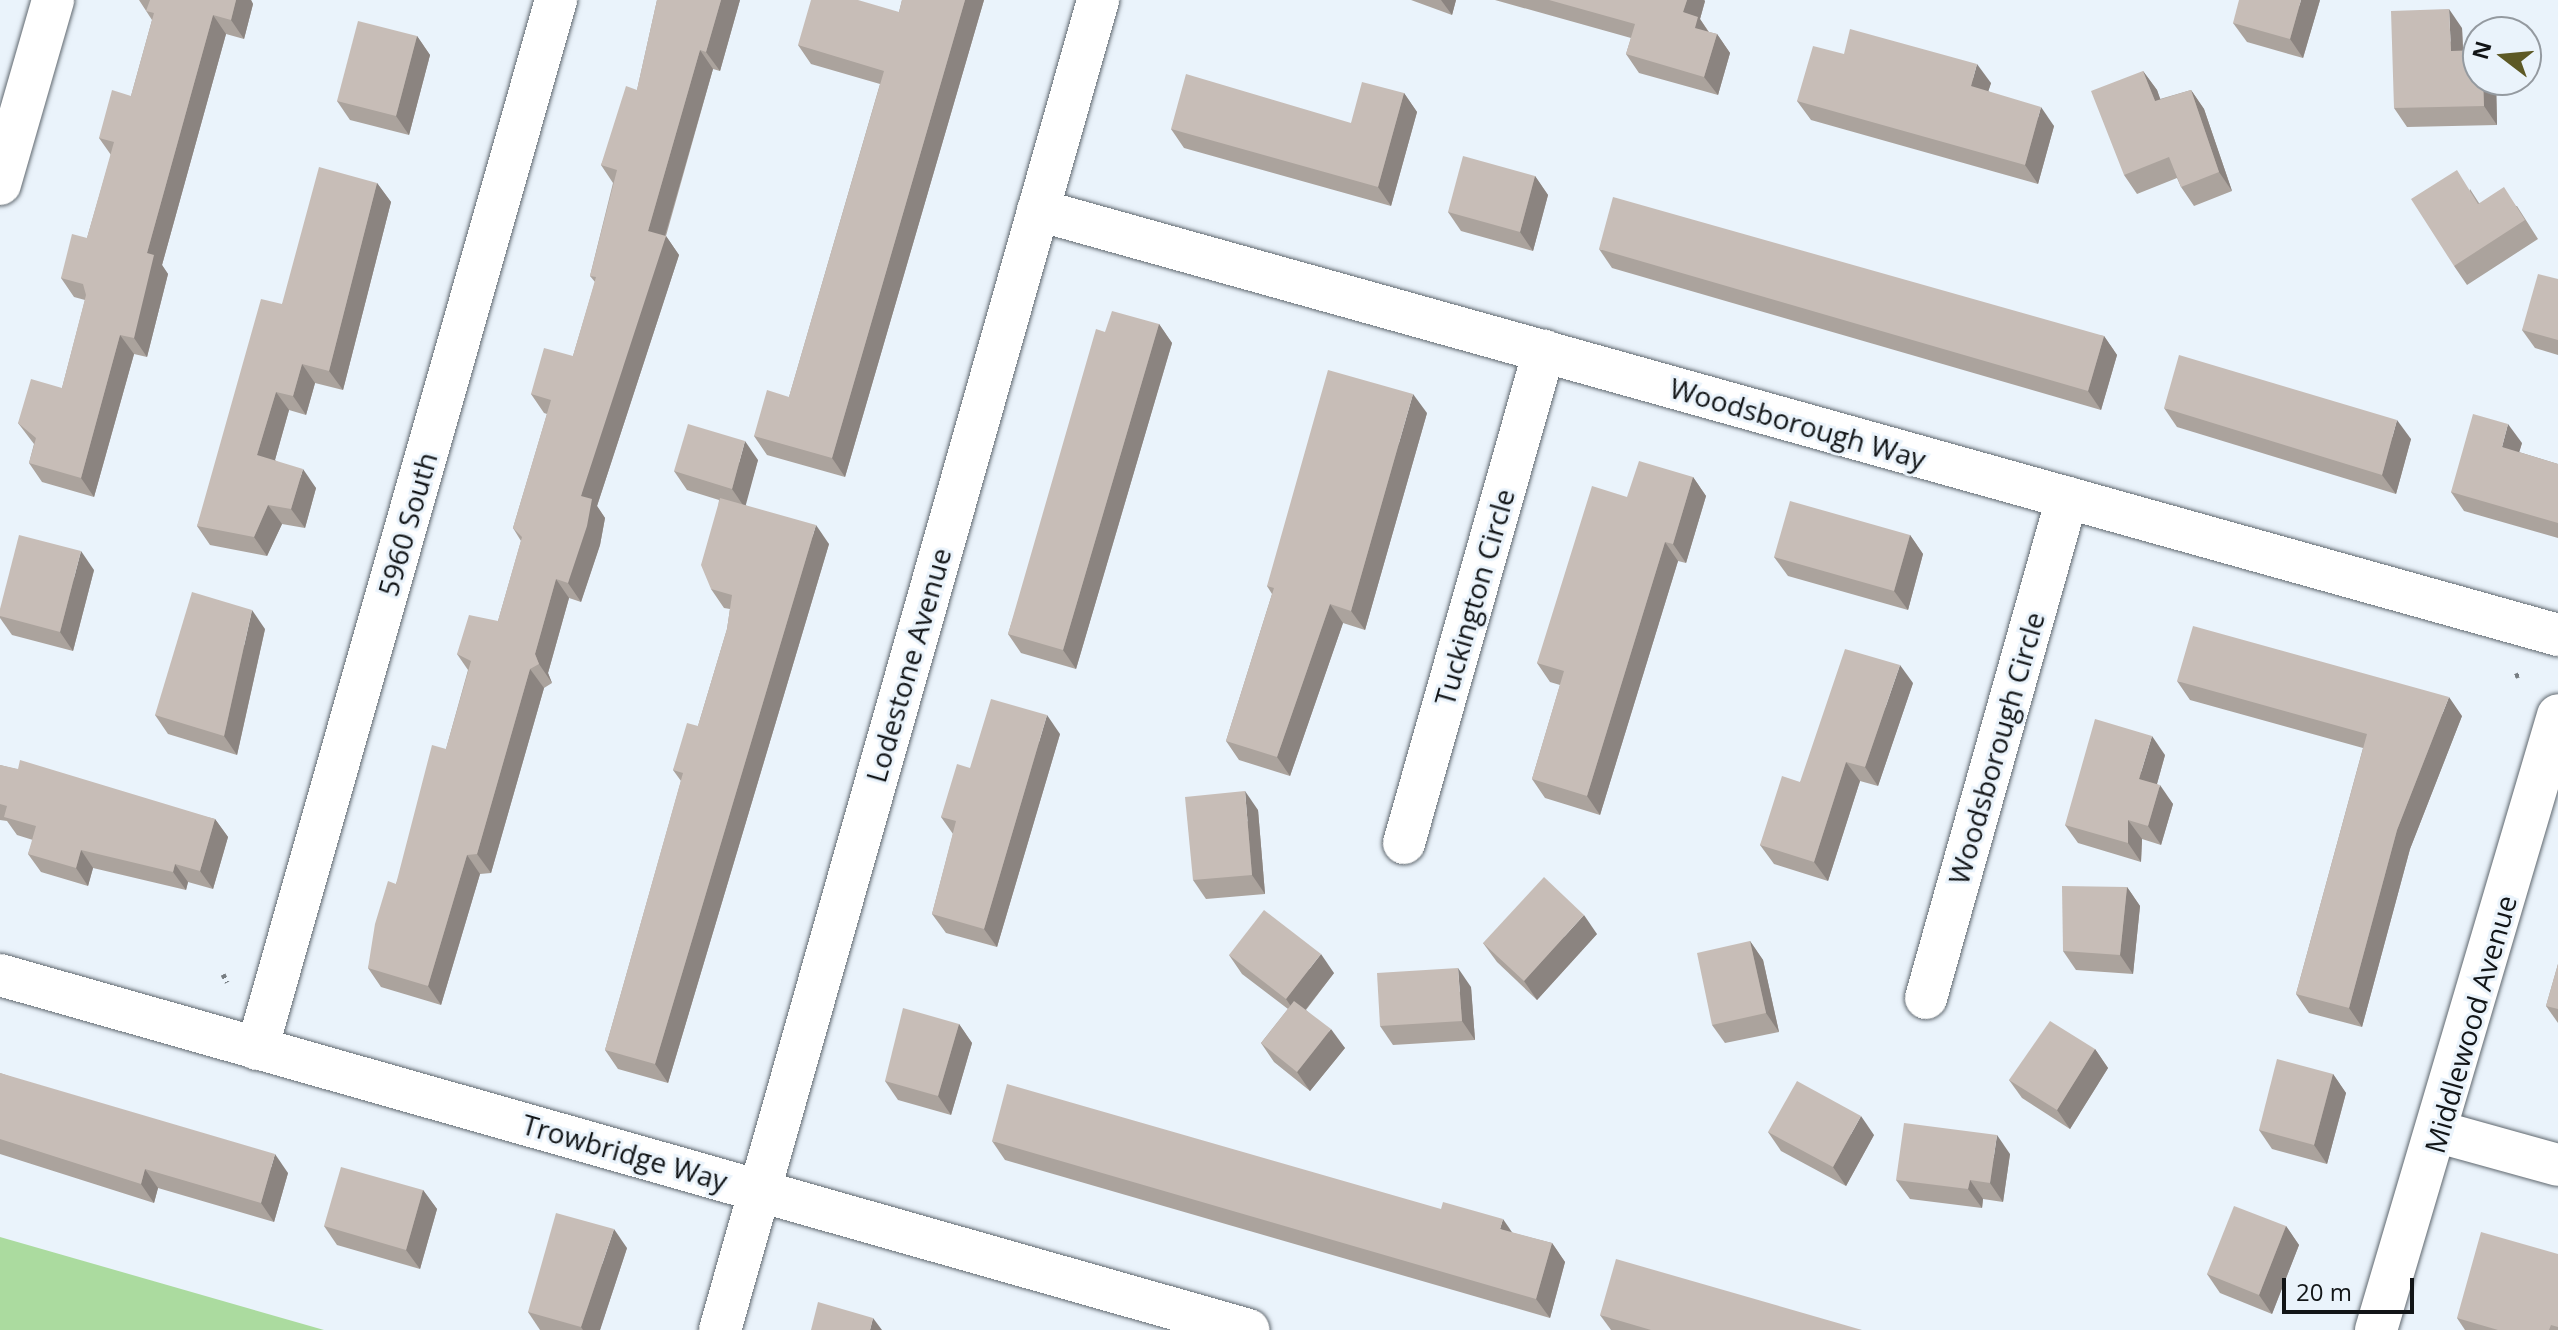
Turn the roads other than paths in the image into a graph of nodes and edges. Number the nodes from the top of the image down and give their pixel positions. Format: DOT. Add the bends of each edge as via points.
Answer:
graph roads {
  1 [pos="53,0"];
  2 [pos="556,0"];
  3 [pos="1098,0"];
  4 [pos="0,184"];
  5 [pos="1038,210"];
  6 [pos="1544,351"];
  7 [pos="2067,498"];
  8 [pos="2558,635"];
  9 [pos="2558,715"];
  10 [pos="1404,843"];
  11 [pos="0,975"];
  12 [pos="1926,998"];
  13 [pos="257,1049"];
  14 [pos="2439,1132"];
  15 [pos="2558,1165"];
  16 [pos="758,1189"];
  17 [pos="720,1330"];
  18 [pos="1249,1330"];
  19 [pos="2376,1330"];
  1 -- 4 [label="street"];
  2 -- 13 [label="street, 5960 South"];
  3 -- 5 [label="street, Lodestone Avenue"];
  5 -- 6 [label="street, Woodsborough Way"];
  5 -- 16 [label="street, Lodestone Avenue"];
  6 -- 7 [label="street, Woodsborough Way"];
  6 -- 10 [label="street, Tuckington Circle"];
  7 -- 8 [label="street, Woodsborough Way"];
  7 -- 12 [label="street, Woodsborough Circle"];
  9 -- 14 [label="street, Middlewood Avenue"];
  11 -- 13 [label="street, Trowbridge Way"];
  13 -- 16 [label="street, Trowbridge Way"];
  14 -- 15 [label="street"];
  14 -- 19 [label="street, Middlewood Avenue"];
  16 -- 17 [label="street, Lodestone Avenue"];
  16 -- 18 [label="street, Trowbridge Way"];
}
